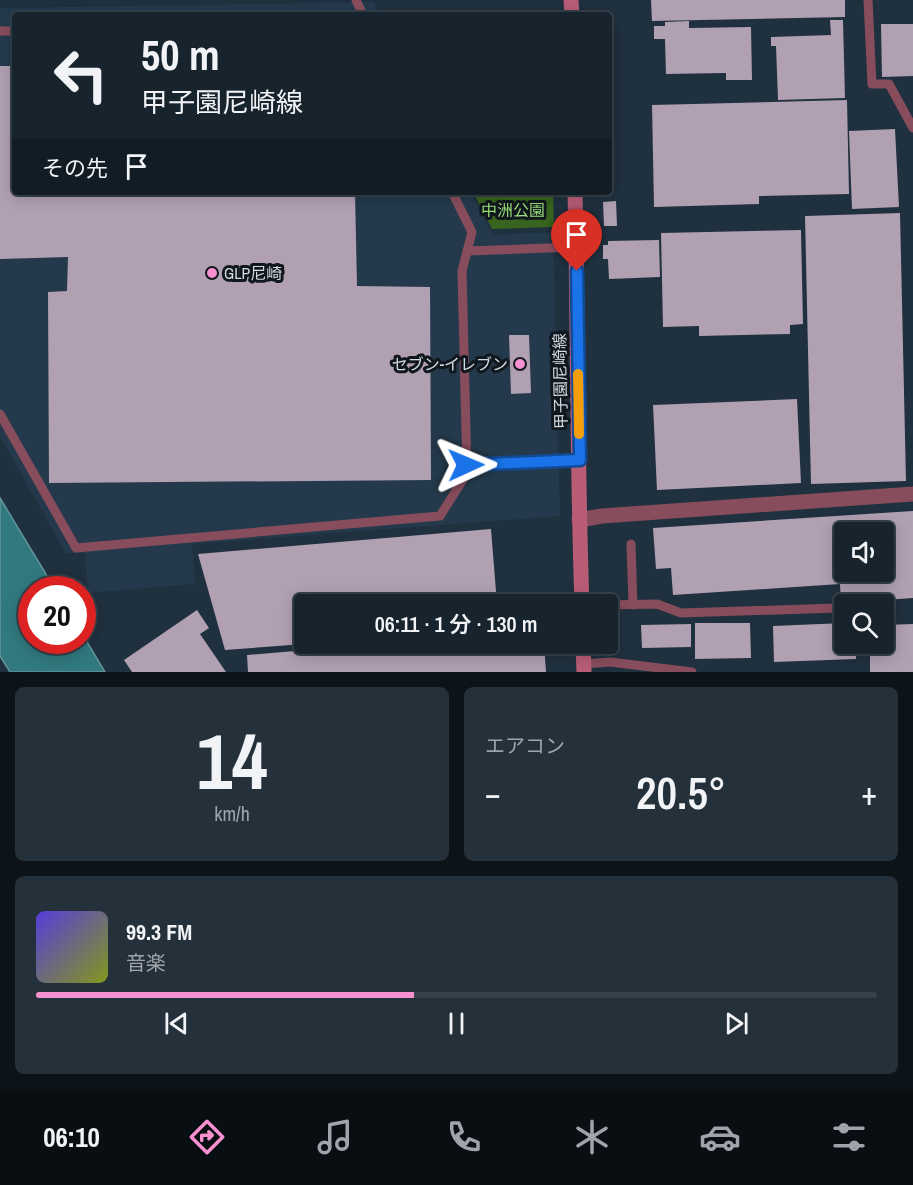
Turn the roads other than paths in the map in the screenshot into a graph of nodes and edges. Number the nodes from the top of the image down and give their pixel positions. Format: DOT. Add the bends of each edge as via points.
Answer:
graph roads {
  1 [pos="868,0"];
  2 [pos="913,128"];
  3 [pos="454,195"];
  4 [pos="575,195"];
  5 [pos="576,248"];
  6 [pos="468,251"];
  7 [pos="0,414"];
  8 [pos="580,460"];
  9 [pos="466,465"];
  10 [pos="913,494"];
  11 [pos="579,520"];
  12 [pos="631,544"];
  13 [pos="582,594"];
  14 [pos="633,605"];
  15 [pos="618,606"];
  16 [pos="834,608"];
  17 [pos="584,668"];
  18 [pos="692,672"];
  1 -- 2 [label="lane" via="872,84 889,84"];
  3 -- 6 [label="lane" via="472,232"];
  4 -- 5 [label="main road, 甲子園尼崎線"];
  5 -- 6 [label="lane"];
  5 -- 8 [label="main road, 甲子園尼崎線"];
  6 -- 9 [label="lane" via="462,271"];
  7 -- 9 [label="lane" via="76,548 440,516 467,473"];
  8 -- 9 [label="lane"];
  8 -- 11 [label="main road, 甲子園尼崎線"];
  10 -- 11 [label="street"];
  11 -- 13 [label="main road, 甲子園尼崎線"];
  12 -- 14 [label="lane"];
  14 -- 15 [label="lane"];
  14 -- 16 [label="lane" via="657,604 681,613"];
  17 -- 18 [label="lane" via="610,662"];
}
